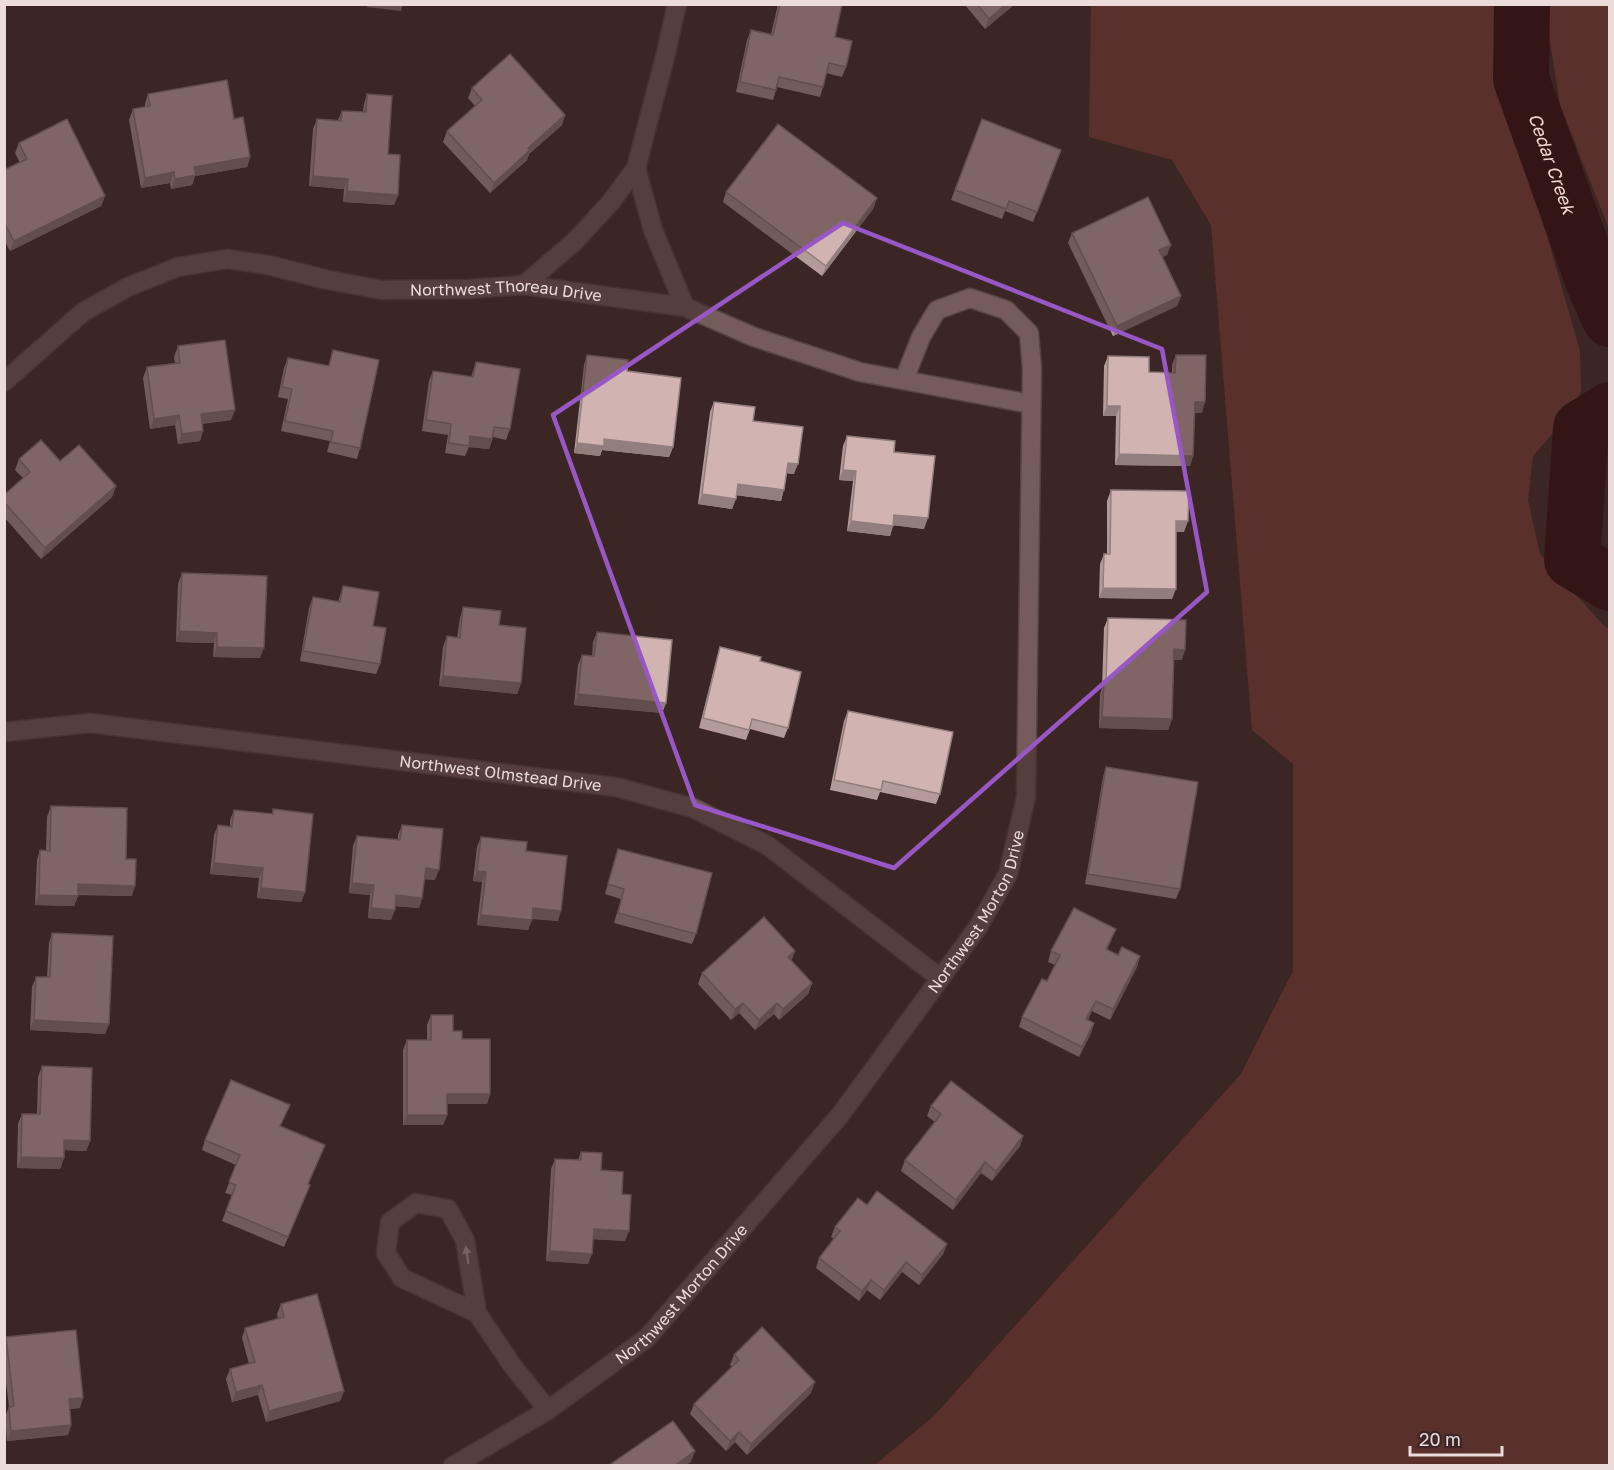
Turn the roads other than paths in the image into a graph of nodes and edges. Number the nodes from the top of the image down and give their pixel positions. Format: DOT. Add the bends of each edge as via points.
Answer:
graph roads {
  1 [pos="677,4"];
  2 [pos="636,168"];
  3 [pos="524,285"];
  4 [pos="685,307"];
  5 [pos="904,380"];
  6 [pos="4,382"];
  7 [pos="1031,404"];
  8 [pos="4,732"];
  9 [pos="940,978"];
  10 [pos="477,1313"];
  11 [pos="548,1410"];
  12 [pos="453,1466"];
  1 -- 2 [label="street"];
  2 -- 3 [label="street" via="575,241"];
  2 -- 4 [label="street" via="653,230"];
  3 -- 4 [label="street, Northwest Thoreau Drive"];
  3 -- 6 [label="street, Northwest Thoreau Drive" via="382,290 227,259 178,267 128,287 83,312"];
  4 -- 5 [label="street, Northwest Thoreau Drive" via="754,337 860,372"];
  5 -- 7 [label="street, Northwest Thoreau Drive"];
  5 -- 7 [label="street, Northwest Morton Drive" via="937,310 970,298 1006,310 1029,333"];
  7 -- 9 [label="street, Northwest Morton Drive" via="1026,797 1008,874 978,927"];
  8 -- 9 [label="street, Northwest Olmstead Drive" via="90,723 616,787 693,808 767,845"];
  9 -- 11 [label="street, Northwest Morton Drive" via="841,1114 647,1338"];
  10 -- 10 [label="street, one-way" via="465,1240 448,1209 416,1203 390,1222 386,1253 402,1278"];
  10 -- 11 [label="street"];
  11 -- 12 [label="street, Northwest Morton Drive"];
}
